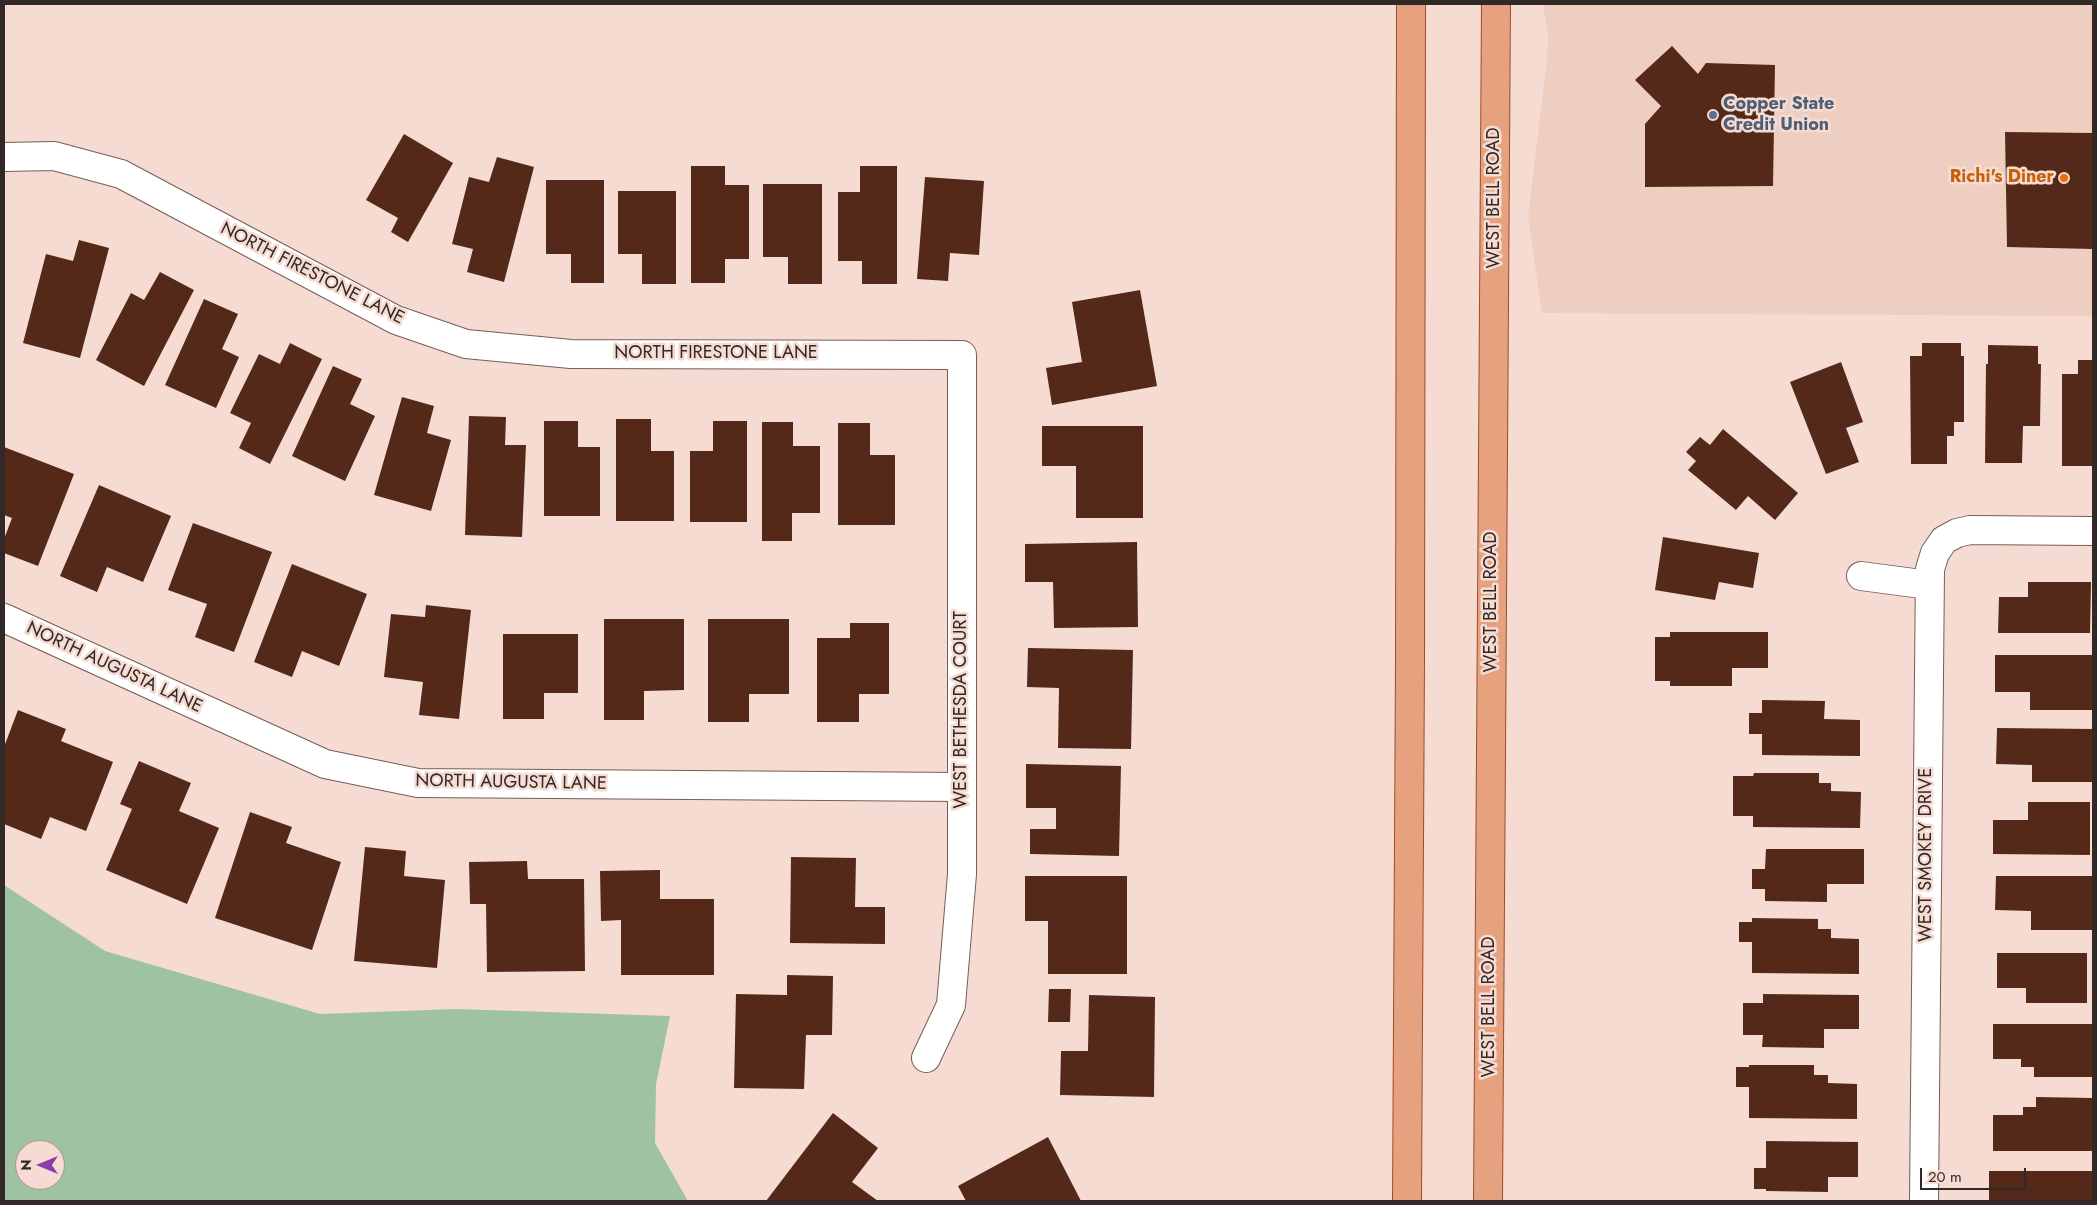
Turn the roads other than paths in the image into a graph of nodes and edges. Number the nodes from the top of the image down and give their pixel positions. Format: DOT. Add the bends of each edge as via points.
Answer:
graph roads {
  1 [pos="1411,4"];
  2 [pos="1496,4"];
  3 [pos="4,157"];
  4 [pos="962,355"];
  5 [pos="2093,531"];
  6 [pos="1861,576"];
  7 [pos="1929,585"];
  8 [pos="4,618"];
  9 [pos="962,787"];
  10 [pos="926,1058"];
  11 [pos="1407,1201"];
  12 [pos="1488,1201"];
  13 [pos="1924,1201"];
  1 -- 11 [label="main road"];
  2 -- 12 [label="main road, WEST BELL ROAD"];
  3 -- 4 [label="street, NORTH FIRESTONE LANE" via="54,156 122,174 396,320 466,344 571,354"];
  4 -- 9 [label="street, WEST BETHESDA COURT"];
  5 -- 7 [label="street, WEST SMOKEY DRIVE" via="1970,530 1957,533 1944,540 1935,553"];
  6 -- 7 [label="street"];
  7 -- 13 [label="street, WEST SMOKEY DRIVE"];
  8 -- 9 [label="street, NORTH AUGUSTA LANE" via="325,764 418,783"];
  9 -- 10 [label="street, WEST BETHESDA COURT" via="962,874 951,1005"];
}
